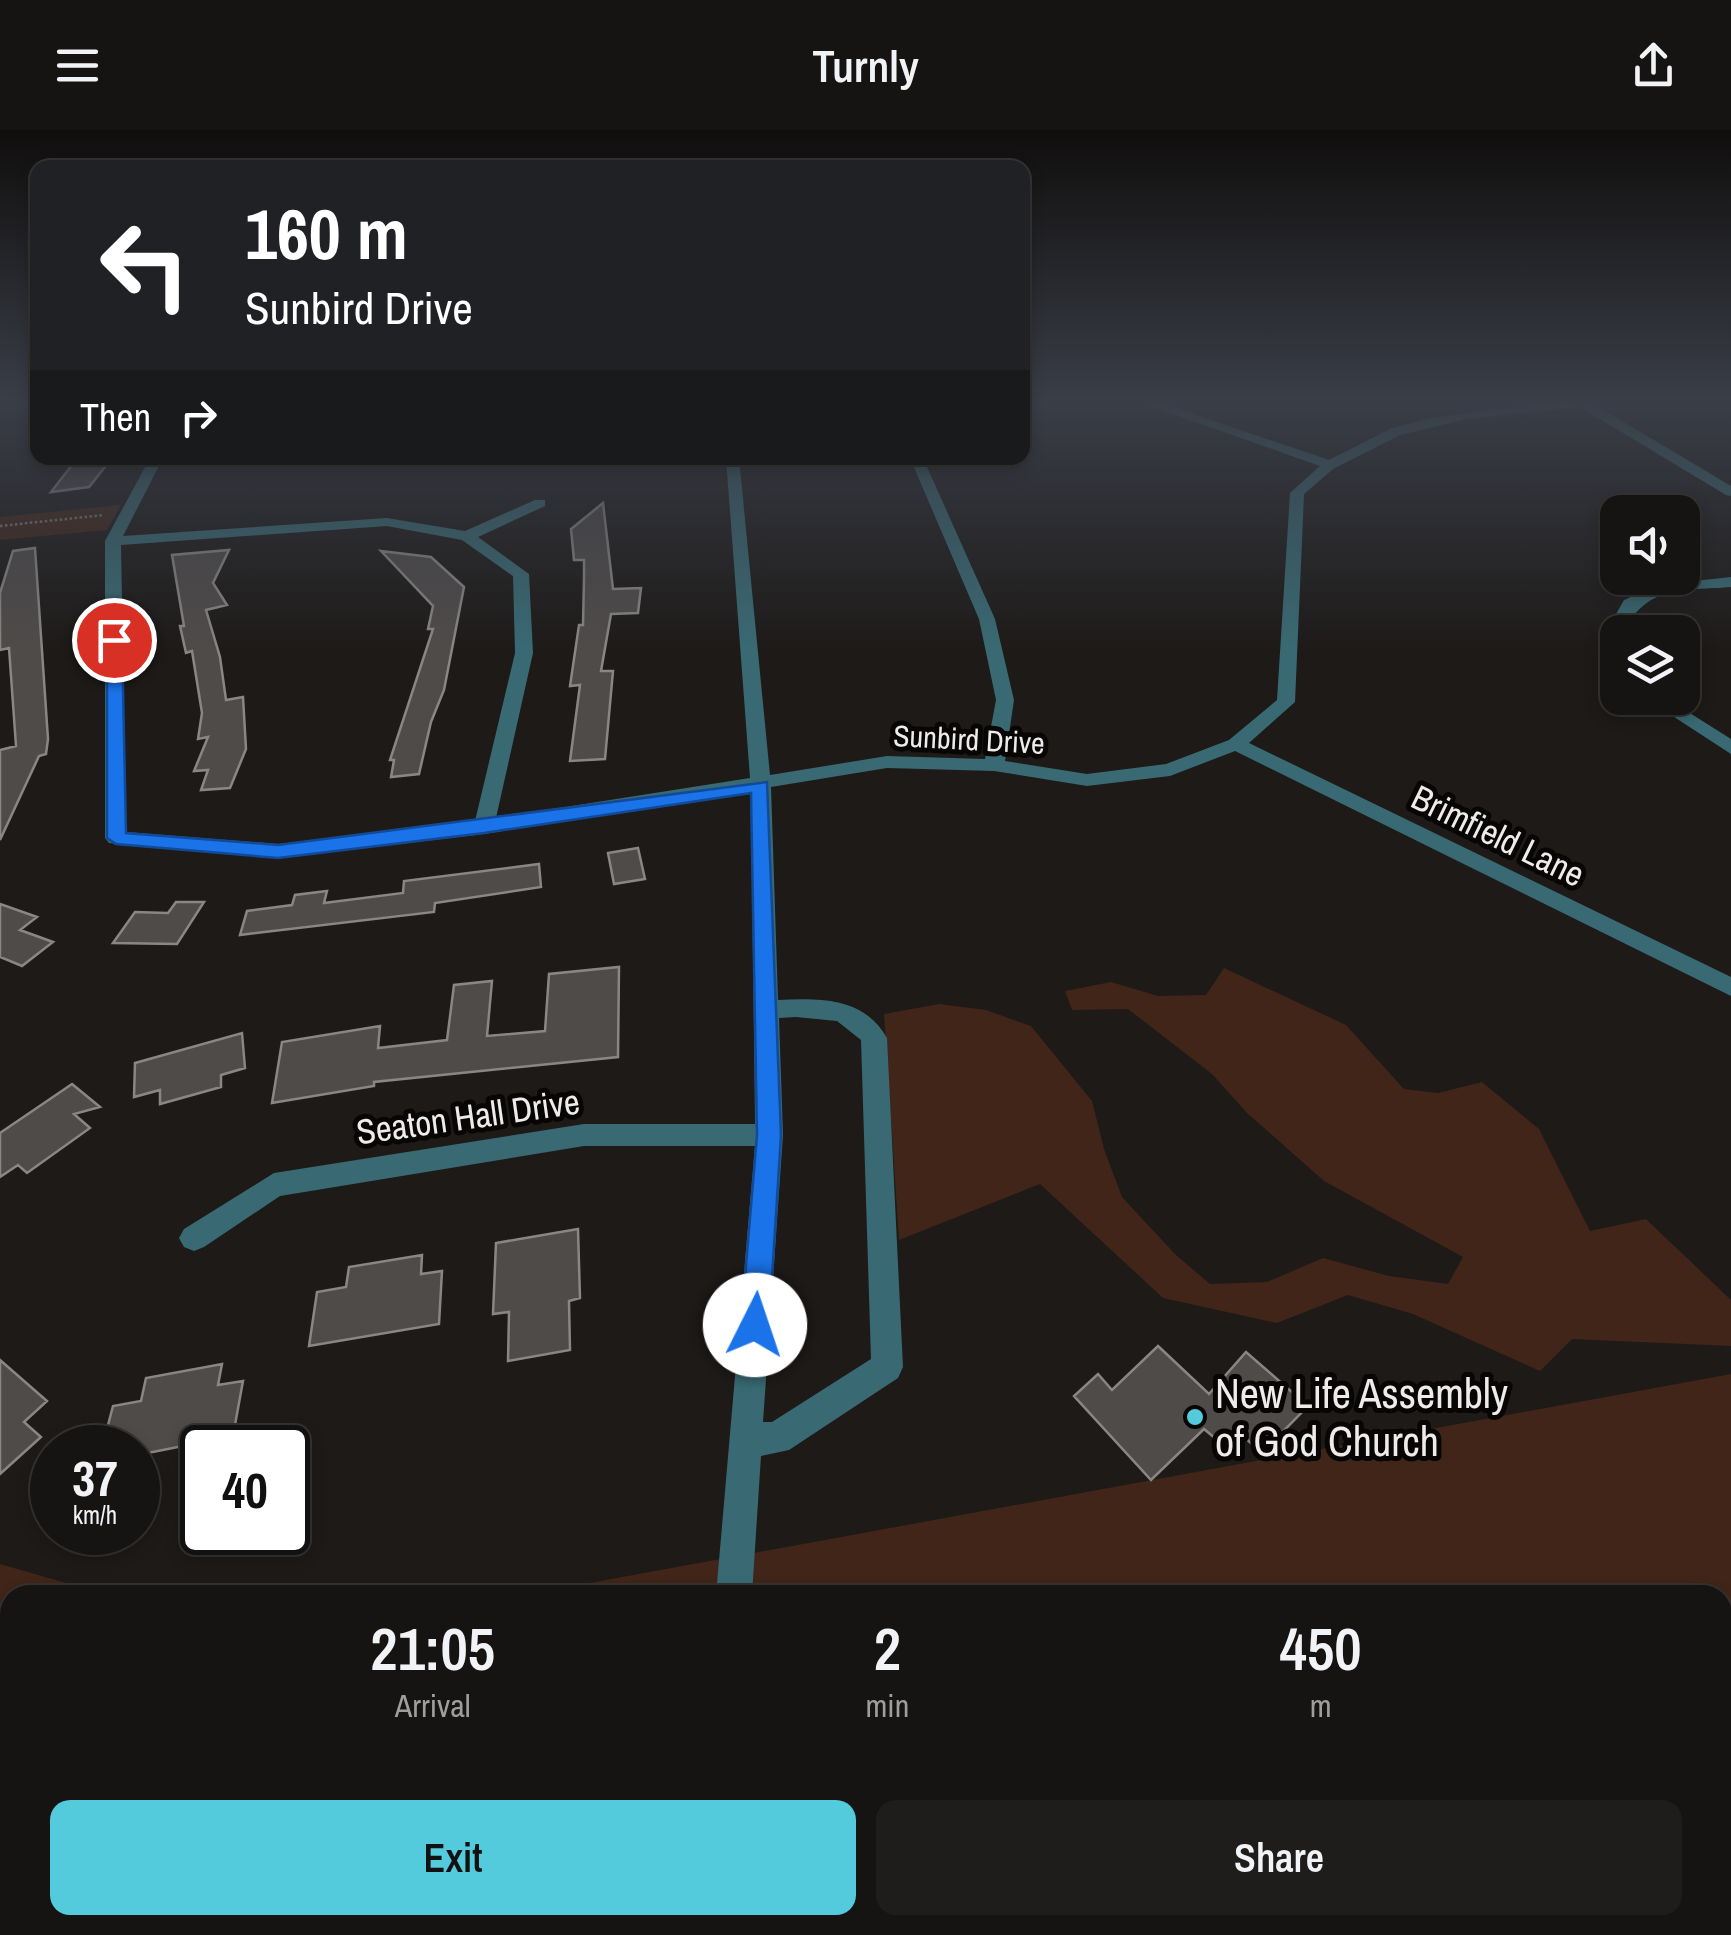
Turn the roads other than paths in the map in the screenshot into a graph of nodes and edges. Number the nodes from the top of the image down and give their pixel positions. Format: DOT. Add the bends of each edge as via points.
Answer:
graph roads {
  1 [pos="143,483"];
  2 [pos="734,483"];
  3 [pos="927,483"];
  4 [pos="1307,483"];
  5 [pos="540,502"];
  6 [pos="466,536"];
  7 [pos="113,541"];
  8 [pos="1731,582"];
  9 [pos="1624,615"];
  10 [pos="1680,715"];
  11 [pos="1236,744"];
  12 [pos="1731,748"];
  13 [pos="994,765"];
  14 [pos="760,786"];
  15 [pos="484,827"];
  16 [pos="1731,986"];
  17 [pos="766,1009"];
  18 [pos="769,1135"];
  19 [pos="194,1238"];
  20 [pos="747,1440"];
  21 [pos="735,1585"];
  1 -- 7 [label="street"];
  2 -- 14 [label="street"];
  3 -- 13 [label="street" via="987,619 1005,700"];
  4 -- 11 [label="street, Sunbird Drive" via="1297,493 1286,702"];
  5 -- 6 [label="street"];
  6 -- 7 [label="street" via="387,522"];
  6 -- 15 [label="street" via="521,574 524,654"];
  7 -- 15 [label="street, Sunbird Drive" via="116,838 278,852"];
  8 -- 9 [label="street" via="1663,588 1630,604"];
  10 -- 12 [label="street"];
  11 -- 13 [label="street, Sunbird Drive" via="1170,770 1087,780"];
  11 -- 16 [label="street, Brimfield Lane"];
  13 -- 14 [label="street, Sunbird Drive" via="887,762"];
  14 -- 15 [label="street, Sunbird Drive"];
  14 -- 17 [label="street"];
  17 -- 18 [label="street"];
  17 -- 20 [label="street" via="845,1012 866,1024 874,1038 887,1368 777,1438"];
  18 -- 19 [label="street, Seaton Hall Drive" via="584,1135 274,1184"];
  18 -- 20 [label="street"];
  20 -- 21 [label="street"];
}
